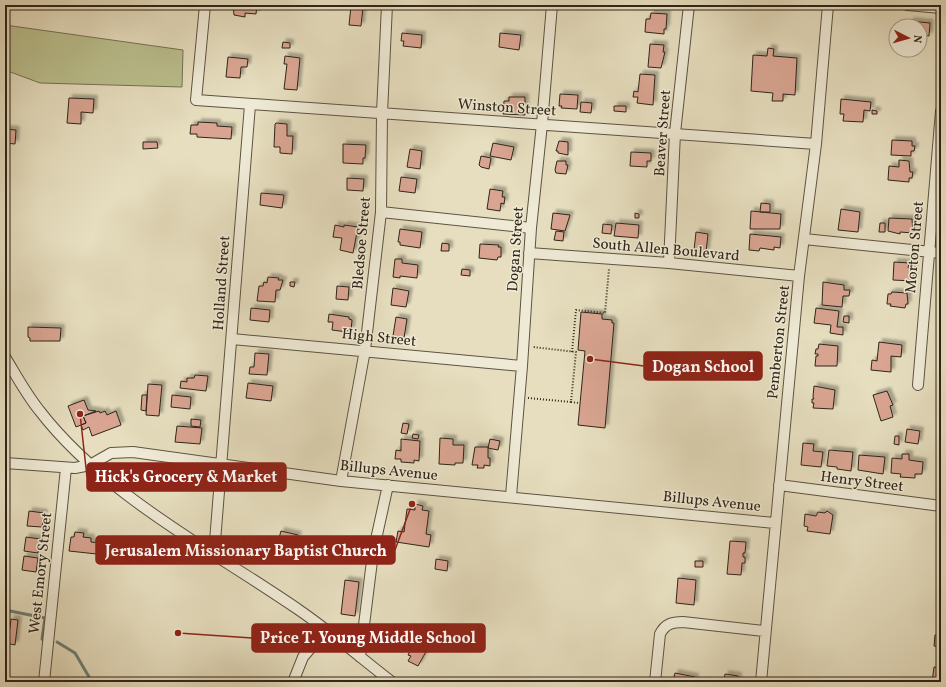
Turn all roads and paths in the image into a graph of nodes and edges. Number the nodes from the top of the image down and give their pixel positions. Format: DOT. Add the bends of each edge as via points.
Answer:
graph roads {
  1 [pos="205,5"];
  2 [pos="387,5"];
  3 [pos="552,5"];
  4 [pos="689,5"];
  5 [pos="828,5"];
  6 [pos="906,5"];
  7 [pos="941,8"];
  8 [pos="250,105"];
  9 [pos="941,111"];
  10 [pos="382,112"];
  11 [pos="542,124"];
  12 [pos="675,133"];
  13 [pos="816,144"];
  14 [pos="381,212"];
  15 [pos="530,228"];
  16 [pos="804,240"];
  17 [pos="929,252"];
  18 [pos="530,253"];
  19 [pos="941,253"];
  20 [pos="610,259"];
  21 [pos="669,263"];
  22 [pos="799,276"];
  23 [pos="232,339"];
  24 [pos="523,346"];
  25 [pos="365,350"];
  26 [pos="572,352"];
  27 [pos="5,357"];
  28 [pos="522,366"];
  29 [pos="918,385"];
  30 [pos="520,397"];
  31 [pos="571,402"];
  32 [pos="579,403"];
  33 [pos="5,463"];
  34 [pos="221,463"];
  35 [pos="90,465"];
  36 [pos="66,468"];
  37 [pos="341,481"];
  38 [pos="388,485"];
  39 [pos="779,485"];
  40 [pos="511,496"];
  41 [pos="941,506"];
  42 [pos="774,523"];
  43 [pos="214,554"];
  44 [pos="326,630"];
  45 [pos="764,631"];
  46 [pos="360,657"];
  47 [pos="382,678"];
  48 [pos="44,682"];
  49 [pos="293,682"];
  50 [pos="392,682"];
  51 [pos="655,682"];
  52 [pos="760,682"];
  1 -- 8 [label="street, Winston Street" via="196,100"];
  2 -- 10 [label="street, Bledsoe Street"];
  3 -- 11 [label="street, Dogan Street"];
  4 -- 12 [label="street, Beaver Street"];
  5 -- 13 [label="street, Pemberton Street"];
  6 -- 7 [label="street"];
  8 -- 10 [label="street, Winston Street"];
  8 -- 23 [label="street, Holland Street"];
  9 -- 17 [label="street, Morton Street"];
  10 -- 11 [label="street, Winston Street"];
  10 -- 14 [label="street, Bledsoe Street"];
  11 -- 12 [label="street, Winston Street"];
  11 -- 15 [label="street, Dogan Street"];
  12 -- 13 [label="street, Winston Street"];
  12 -- 21 [label="street, Beaver Street"];
  13 -- 16 [label="street, Pemberton Street"];
  14 -- 15 [label="street"];
  14 -- 25 [label="street, Bledsoe Street"];
  15 -- 18 [label="street, Dogan Street"];
  16 -- 17 [label="street"];
  16 -- 22 [label="street, Pemberton Street"];
  17 -- 19 [label="street"];
  17 -- 29 [label="street, Morton Street"];
  18 -- 20 [label="street, South Allen Boulevard"];
  18 -- 24 [label="street, Dogan Street"];
  20 -- 21 [label="street, South Allen Boulevard"];
  20 -- 26 [label="path" via="605,313 576,310"];
  21 -- 22 [label="street, South Allen Boulevard"];
  22 -- 39 [label="street, Pemberton Street"];
  23 -- 25 [label="street, High Street"];
  23 -- 34 [label="street, Holland Street"];
  24 -- 26 [label="path"];
  24 -- 28 [label="street, Dogan Street"];
  25 -- 28 [label="street, High Street"];
  25 -- 37 [label="street, Bledsoe Street"];
  26 -- 31 [label="path" via="576,352"];
  27 -- 35 [label="street" via="39,410"];
  28 -- 30 [label="street, Dogan Street"];
  30 -- 31 [label="path"];
  30 -- 40 [label="street, Dogan Street"];
  31 -- 32 [label="path"];
  33 -- 36 [label="street, Billups Avenue"];
  34 -- 35 [label="street, Billups Avenue" via="123,452 111,453"];
  34 -- 37 [label="street, Billups Avenue"];
  34 -- 43 [label="street, Holland Street"];
  35 -- 36 [label="street, Billups Avenue"];
  35 -- 43 [label="street" via="132,499"];
  36 -- 48 [label="street, West Emory Street"];
  37 -- 38 [label="street, Billups Avenue"];
  38 -- 40 [label="street, Billups Avenue"];
  38 -- 46 [label="street" via="373,553"];
  39 -- 41 [label="street, Henry Street"];
  39 -- 42 [label="street, Pemberton Street"];
  40 -- 42 [label="street, Billups Avenue"];
  42 -- 45 [label="street, Pemberton Street"];
  43 -- 44 [label="street"];
  44 -- 46 [label="street"];
  44 -- 49 [label="street" via="300,661"];
  45 -- 51 [label="street" via="683,622 669,624 660,634"];
  45 -- 52 [label="street, Pemberton Street"];
  46 -- 47 [label="street"];
  47 -- 50 [label="street"];
}
